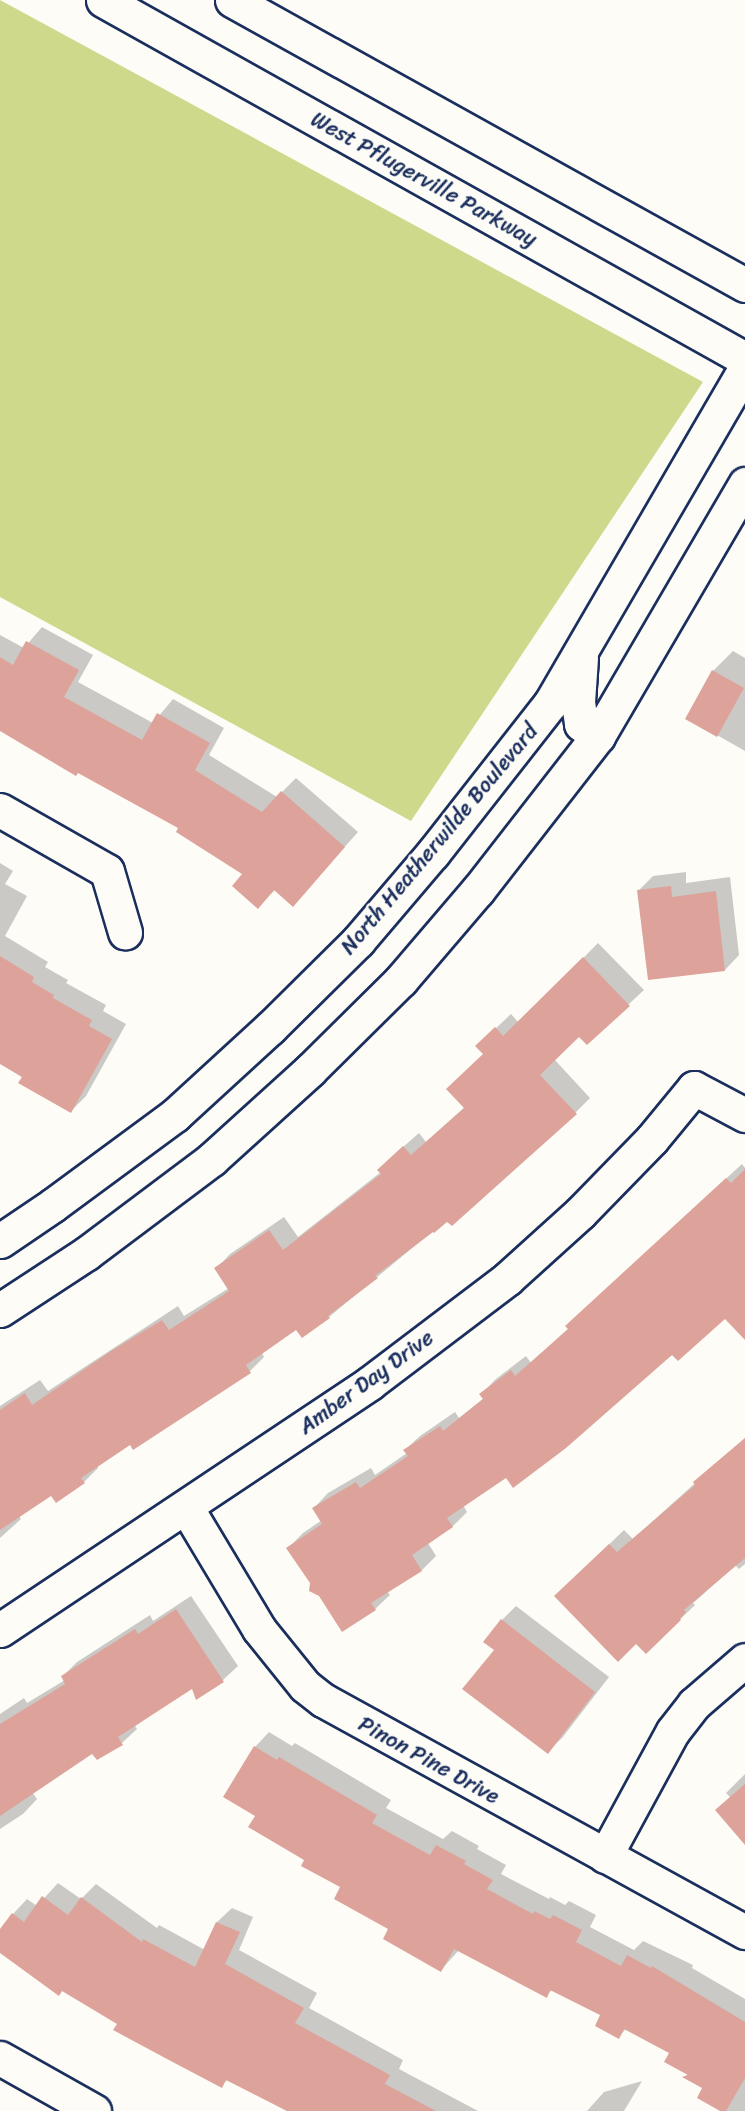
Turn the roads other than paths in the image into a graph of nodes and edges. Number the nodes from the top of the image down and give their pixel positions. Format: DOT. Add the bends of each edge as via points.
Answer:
graph roads {
  1 [pos="103,0"];
  2 [pos="232,0"];
  3 [pos="745,285"];
  4 [pos="745,359"];
  5 [pos="745,369"];
  6 [pos="745,484"];
  7 [pos="581,653"];
  8 [pos="598,736"];
  9 [pos="0,810"];
  10 [pos="125,932"];
  11 [pos="745,1115"];
  12 [pos="0,1241"];
  13 [pos="0,1310"];
  14 [pos="186,1507"];
  15 [pos="0,1630"];
  16 [pos="745,1660"];
  17 [pos="605,1856"];
  18 [pos="745,1932"];
  19 [pos="0,2058"];
  20 [pos="94,2111"];
  1 -- 4 [label="main road, West Pflugerville Parkway"];
  2 -- 3 [label="main road"];
  5 -- 7 [label="main road, North Heatherwilde Boulevard"];
  6 -- 8 [label="main road"];
  7 -- 8 [label="main road" via="581,724"];
  7 -- 12 [label="main road, North Heatherwilde Boulevard" via="550,704 433,853 358,940 270,1029 175,1115"];
  8 -- 13 [label="main road" via="478,890 409,971 310,1070 212,1159 87,1253"];
  9 -- 10 [label="main road" via="107,870"];
  11 -- 14 [label="main road, Amber Day Drive" via="694,1088 652,1139 580,1213 507,1279 370,1383"];
  14 -- 15 [label="main road, Amber Day Drive"];
  14 -- 17 [label="main road, Pinon Pine Drive" via="259,1629 305,1686 350,1717"];
  16 -- 17 [label="main road" via="694,1704 673,1731"];
  17 -- 18 [label="main road, Pinon Pine Drive"];
  19 -- 20 [label="main road"];
}
